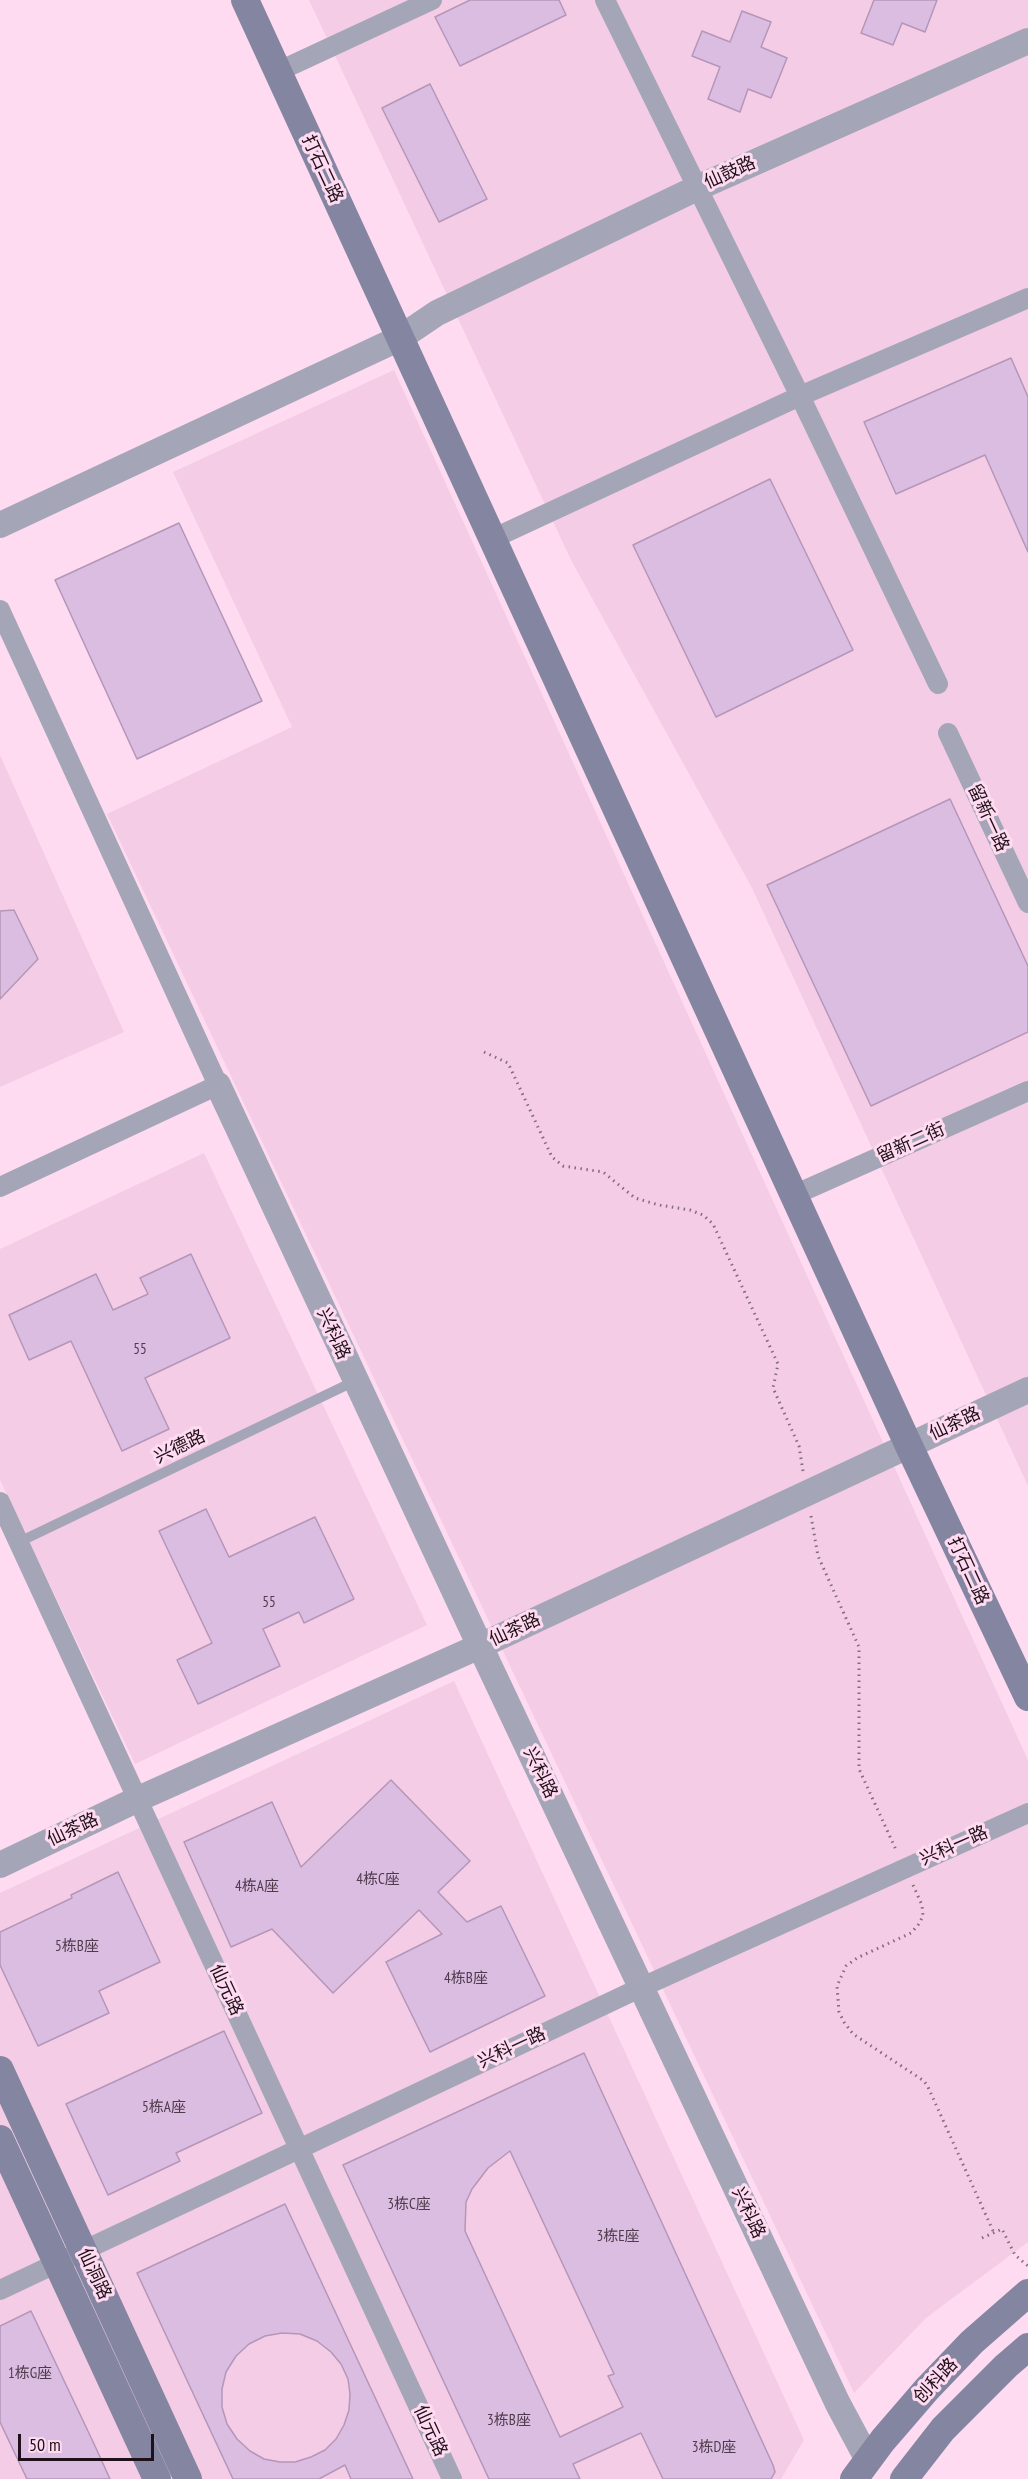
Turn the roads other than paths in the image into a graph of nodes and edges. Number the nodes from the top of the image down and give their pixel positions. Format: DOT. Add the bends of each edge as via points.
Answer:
graph roads {
  1 [pos="245,0"];
  2 [pos="432,0"];
  3 [pos="605,0"];
  4 [pos="1028,41"];
  5 [pos="278,72"];
  6 [pos="697,188"];
  7 [pos="1028,298"];
  8 [pos="400,338"];
  9 [pos="800,396"];
  10 [pos="0,525"];
  11 [pos="492,539"];
  12 [pos="0,610"];
  13 [pos="938,684"];
  14 [pos="948,732"];
  15 [pos="1028,903"];
  16 [pos="218,1085"];
  17 [pos="1028,1091"];
  18 [pos="0,1187"];
  19 [pos="794,1195"];
  20 [pos="355,1381"];
  21 [pos="1028,1390"];
  22 [pos="909,1446"];
  23 [pos="0,1502"];
  24 [pos="19,1542"];
  25 [pos="480,1646"];
  26 [pos="1028,1697"];
  27 [pos="138,1799"];
  28 [pos="1028,1813"];
  29 [pos="0,1865"];
  30 [pos="642,1987"];
  31 [pos="0,2070"];
  32 [pos="0,2139"];
  33 [pos="299,2148"];
  34 [pos="83,2250"];
  35 [pos="57,2262"];
  36 [pos="0,2290"];
  37 [pos="1028,2293"];
  38 [pos="1028,2347"];
  39 [pos="861,2469"];
  40 [pos="157,2479"];
  41 [pos="188,2479"];
  42 [pos="452,2479"];
  43 [pos="903,2479"];
  1 -- 5 [label="main road, 打石二路"];
  2 -- 5 [label="street"];
  3 -- 6 [label="street"];
  4 -- 6 [label="street, 仙鼓路"];
  5 -- 8 [label="main road, 打石二路"];
  6 -- 8 [label="street, 仙鼓路" via="437,313"];
  6 -- 9 [label="street"];
  7 -- 9 [label="street"];
  8 -- 10 [label="street, 仙鼓路"];
  8 -- 11 [label="main road, 打石二路"];
  9 -- 11 [label="street"];
  9 -- 13 [label="street"];
  11 -- 19 [label="main road, 打石二路"];
  12 -- 16 [label="street"];
  14 -- 15 [label="street, 留新一路"];
  16 -- 18 [label="street"];
  16 -- 20 [label="street, 兴科路"];
  17 -- 19 [label="street, 留新二街"];
  19 -- 22 [label="main road, 打石二路"];
  20 -- 24 [label="lane, 兴德路"];
  20 -- 25 [label="street, 兴科路"];
  21 -- 22 [label="street, 仙茶路"];
  22 -- 25 [label="street, 仙茶路"];
  22 -- 26 [label="main road, 打石二路"];
  23 -- 24 [label="street, 仙元路"];
  24 -- 27 [label="street, 仙元路"];
  25 -- 27 [label="street, 仙茶路"];
  25 -- 30 [label="street, 兴科路"];
  27 -- 29 [label="street, 仙茶路"];
  27 -- 33 [label="street, 仙元路"];
  28 -- 30 [label="street, 兴科一路"];
  30 -- 33 [label="street, 兴科一路"];
  30 -- 39 [label="street, 兴科路" via="823,2372"];
  31 -- 34 [label="main road, 仙洞路"];
  32 -- 35 [label="main road, 仙洞路"];
  33 -- 34 [label="street, 兴科一路"];
  33 -- 42 [label="street, 仙元路"];
  34 -- 35 [label="street, 兴科一路"];
  34 -- 41 [label="main road, 仙洞路"];
  35 -- 36 [label="street, 兴科一路"];
  35 -- 40 [label="main road, 仙洞路"];
  37 -- 39 [label="main road, 创科路" via="948,2367"];
  38 -- 43 [label="main road" via="943,2429"];
}
